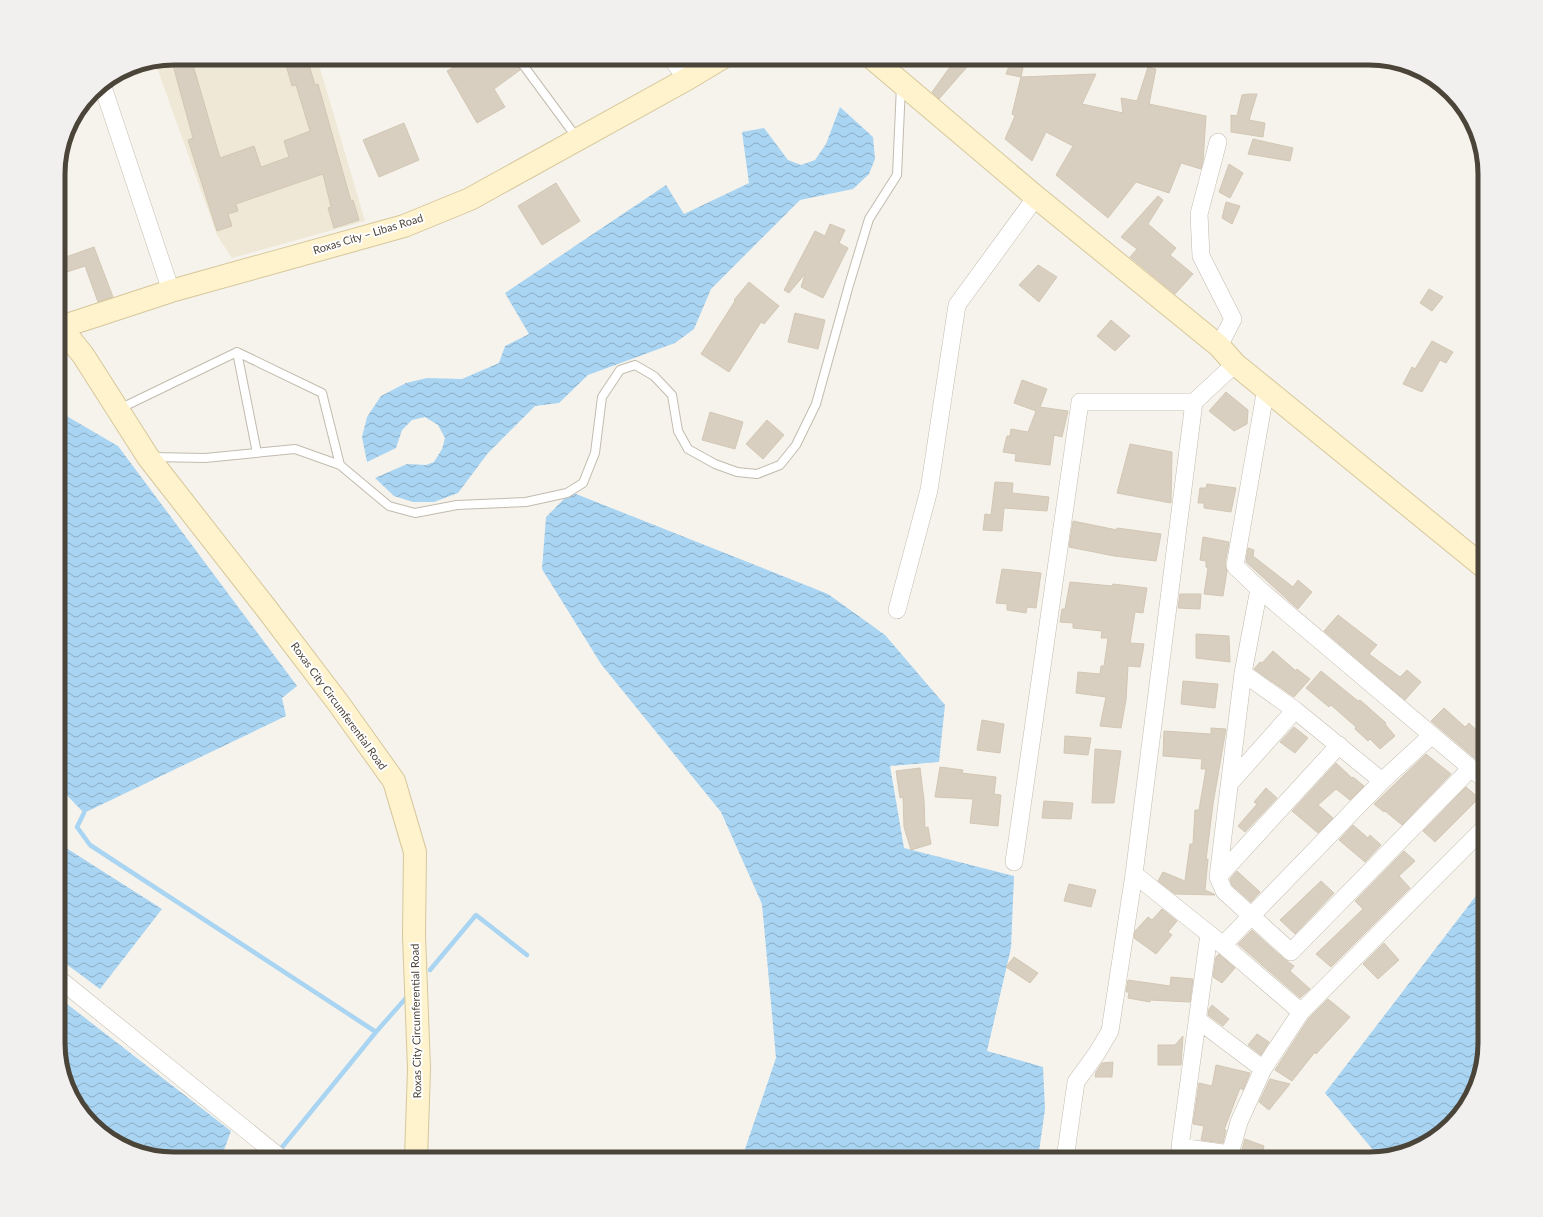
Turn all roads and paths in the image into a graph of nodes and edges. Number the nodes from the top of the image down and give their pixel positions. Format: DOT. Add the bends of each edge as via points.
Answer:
graph roads {
  1 [pos="523,65"];
  2 [pos="675,65"];
  3 [pos="710,65"];
  4 [pos="880,65"];
  5 [pos="686,79"];
  6 [pos="901,82"];
  7 [pos="104,90"];
  8 [pos="578,139"];
  9 [pos="1218,142"];
  10 [pos="1036,197"];
  11 [pos="171,291"];
  12 [pos="65,324"];
  13 [pos="65,333"];
  14 [pos="1219,346"];
  15 [pos="237,352"];
  16 [pos="1235,364"];
  17 [pos="1266,388"];
  18 [pos="1194,402"];
  19 [pos="118,409"];
  20 [pos="257,453"];
  21 [pos="148,457"];
  22 [pos="340,465"];
  23 [pos="1478,562"];
  24 [pos="1259,589"];
  25 [pos="897,610"];
  26 [pos="1243,673"];
  27 [pos="1295,710"];
  28 [pos="1432,735"];
  29 [pos="1339,745"];
  30 [pos="1471,768"];
  31 [pos="1478,774"];
  32 [pos="1382,782"];
  33 [pos="1230,783"];
  34 [pos="1478,834"];
  35 [pos="1014,862"];
  36 [pos="1134,874"];
  37 [pos="1218,877"];
  38 [pos="1250,915"];
  39 [pos="1209,934"];
  40 [pos="1223,945"];
  41 [pos="65,984"];
  42 [pos="1301,1012"];
  43 [pos="1198,1020"];
  44 [pos="1263,1069"];
  45 [pos="273,1152"];
  46 [pos="416,1152"];
  47 [pos="1067,1152"];
  48 [pos="1206,1152"];
  49 [pos="1233,1152"];
  1 -- 8 [label="lane"];
  2 -- 5 [label="street"];
  3 -- 5 [label="street, Roxas City – Libas Road"];
  4 -- 6 [label="street"];
  5 -- 8 [label="street, Roxas City – Libas Road"];
  6 -- 10 [label="street"];
  6 -- 22 [label="lane" via="897,175 869,219 816,404 796,445 780,465 757,474 737,472 714,464 688,449 678,431 672,395 654,376 635,365 620,370 602,397 595,453 582,483 567,493 526,502 457,505 415,513 389,506"];
  7 -- 11 [label="street"];
  8 -- 11 [label="street, Roxas City – Libas Road" via="470,199 404,226"];
  9 -- 14 [label="street" via="1199,214 1202,256 1233,319"];
  10 -- 14 [label="street"];
  10 -- 25 [label="street" via="957,305 929,490"];
  11 -- 12 [label="street, Roxas City – Libas Road"];
  13 -- 19 [label="street, Roxas City Circumferential Road" via="83,355"];
  14 -- 16 [label="street"];
  15 -- 19 [label="lane"];
  15 -- 20 [label="lane"];
  15 -- 22 [label="lane" via="322,393"];
  16 -- 17 [label="street"];
  16 -- 18 [label="street"];
  17 -- 23 [label="street"];
  17 -- 24 [label="street" via="1235,566"];
  18 -- 35 [label="street" via="1080,402"];
  18 -- 36 [label="street"];
  19 -- 21 [label="street, Roxas City Circumferential Road"];
  20 -- 21 [label="lane" via="205,458"];
  20 -- 22 [label="lane" via="294,449"];
  21 -- 46 [label="street, Roxas City Circumferential Road" via="271,614 394,781 415,852 414,935 419,1069"];
  24 -- 26 [label="street"];
  24 -- 28 [label="street"];
  26 -- 27 [label="street"];
  26 -- 33 [label="street"];
  27 -- 29 [label="street"];
  27 -- 33 [label="street"];
  28 -- 30 [label="street"];
  28 -- 32 [label="street"];
  29 -- 32 [label="street"];
  29 -- 37 [label="street"];
  30 -- 31 [label="street"];
  30 -- 38 [label="street" via="1290,952"];
  32 -- 38 [label="street"];
  33 -- 37 [label="street"];
  34 -- 42 [label="street"];
  36 -- 39 [label="street"];
  36 -- 47 [label="street" via="1110,1031 1076,1082"];
  37 -- 38 [label="street" via="1224,891"];
  38 -- 40 [label="street"];
  39 -- 40 [label="street"];
  39 -- 43 [label="street"];
  40 -- 42 [label="street"];
  41 -- 45 [label="street"];
  42 -- 44 [label="street"];
  43 -- 44 [label="street"];
  43 -- 48 [label="street" via="1180,1147"];
  44 -- 49 [label="street" via="1239,1122"];
}
